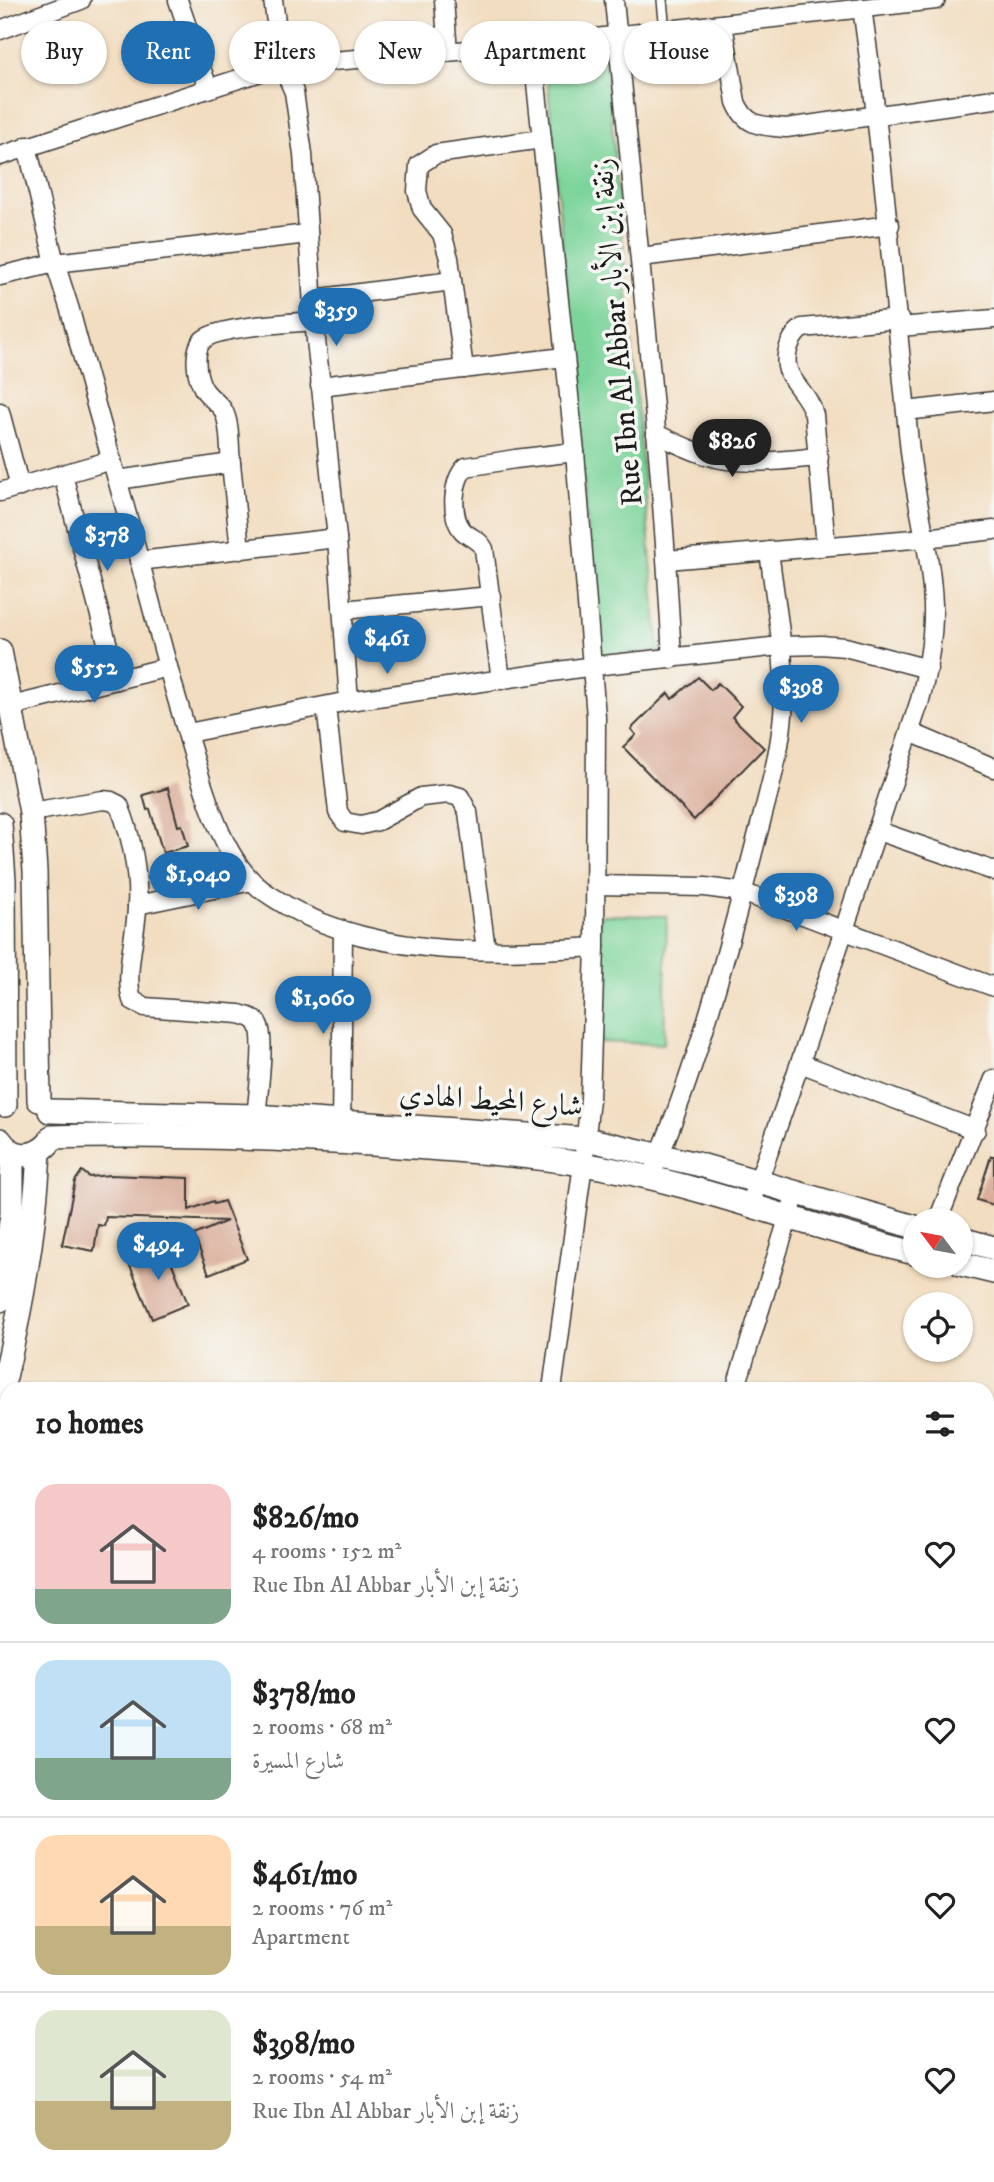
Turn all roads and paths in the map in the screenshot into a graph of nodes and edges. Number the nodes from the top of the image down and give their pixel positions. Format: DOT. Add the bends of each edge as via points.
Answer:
graph roads {
  1 [pos="81,0"];
  2 [pos="178,0"];
  3 [pos="273,0"];
  4 [pos="444,0"];
  5 [pos="614,0"];
  6 [pos="662,0"];
  7 [pos="936,0"];
  8 [pos="39,7"];
  9 [pos="785,8"];
  10 [pos="862,8"];
  11 [pos="276,21"];
  12 [pos="664,21"];
  13 [pos="733,21"];
  14 [pos="0,30"];
  15 [pos="624,35"];
  16 [pos="617,36"];
  17 [pos="610,37"];
  18 [pos="460,51"];
  19 [pos="448,52"];
  20 [pos="340,60"];
  21 [pos="229,81"];
  22 [pos="290,84"];
  23 [pos="536,84"];
  24 [pos="733,84"];
  25 [pos="208,88"];
  26 [pos="994,99"];
  27 [pos="877,116"];
  28 [pos="542,139"];
  29 [pos="27,146"];
  30 [pos="0,156"];
  31 [pos="890,225"];
  32 [pos="309,234"];
  33 [pos="640,257"];
  34 [pos="55,263"];
  35 [pos="0,276"];
  36 [pos="452,281"];
  37 [pos="314,299"];
  38 [pos="994,320"];
  39 [pos="314,321"];
  40 [pos="899,323"];
  41 [pos="564,357"];
  42 [pos="464,369"];
  43 [pos="320,386"];
  44 [pos="994,401"];
  45 [pos="906,411"];
  46 [pos="0,412"];
  47 [pos="656,434"];
  48 [pos="575,452"];
  49 [pos="819,457"];
  50 [pos="112,460"];
  51 [pos="231,463"];
  52 [pos="62,475"];
  53 [pos="118,480"];
  54 [pos="20,487"];
  55 [pos="0,492"];
  56 [pos="994,530"];
  57 [pos="337,538"];
  58 [pos="925,538"];
  59 [pos="826,546"];
  60 [pos="240,550"];
  61 [pos="769,551"];
  62 [pos="667,560"];
  63 [pos="139,561"];
  64 [pos="491,596"];
  65 [pos="342,610"];
  66 [pos="780,646"];
  67 [pos="0,651"];
  68 [pos="672,659"];
  69 [pos="594,666"];
  70 [pos="168,667"];
  71 [pos="928,668"];
  72 [pos="117,680"];
  73 [pos="501,680"];
  74 [pos="349,701"];
  75 [pos="12,706"];
  76 [pos="326,706"];
  77 [pos="910,732"];
  78 [pos="188,733"];
  79 [pos="994,768"];
  80 [pos="31,812"];
  81 [pos="0,824"];
  82 [pos="878,831"];
  83 [pos="994,872"];
  84 [pos="252,881"];
  85 [pos="596,885"];
  86 [pos="742,892"];
  87 [pos="137,905"];
  88 [pos="844,930"];
  89 [pos="343,931"];
  90 [pos="595,947"];
  91 [pos="486,950"];
  92 [pos="994,987"];
  93 [pos="800,1063"];
  94 [pos="994,1079"];
  95 [pos="44,1105"];
  96 [pos="3,1108"];
  97 [pos="255,1127"];
  98 [pos="976,1130"];
  99 [pos="341,1132"];
  100 [pos="586,1139"];
  101 [pos="46,1144"];
  102 [pos="6,1147"];
  103 [pos="660,1155"];
  104 [pos="583,1164"];
  105 [pos="650,1179"];
  106 [pos="757,1182"];
  107 [pos="796,1193"];
  108 [pos="750,1205"];
  109 [pos="943,1208"];
  110 [pos="788,1217"];
  111 [pos="903,1224"];
  112 [pos="973,1242"];
  113 [pos="994,1248"];
  114 [pos="903,1250"];
  115 [pos="973,1267"];
  116 [pos="994,1272"];
  117 [pos="0,1300"];
  118 [pos="3,1382"];
  119 [pos="553,1382"];
  120 [pos="737,1382"];
  1 -- 8 [label="street"];
  2 -- 25 [label="street"];
  3 -- 11 [label="street"];
  4 -- 19 [label="street"];
  5 -- 16 [label="street, Rue Ibn Al Abbar زنقة إبن الأبار"];
  6 -- 12 [label="lane"];
  7 -- 10 [label="street"];
  8 -- 14 [label="street"];
  9 -- 10 [label="street"];
  9 -- 13 [label="street"];
  10 -- 27 [label="street"];
  15 -- 16 [label="street"];
  16 -- 17 [label="street"];
  16 -- 33 [label="street, Rue Ibn Al Abbar زنقة إبن الأبار"];
  18 -- 19 [label="street"];
  19 -- 20 [label="street"];
  21 -- 25 [label="street"];
  22 -- 32 [label="street"];
  23 -- 28 [label="street"];
  24 -- 27 [label="street" via="741,113 752,123 786,128"];
  25 -- 29 [label="street"];
  26 -- 27 [label="street"];
  27 -- 31 [label="street"];
  28 -- 36 [label="street" via="436,154 419,165 417,191 422,209 442,234"];
  28 -- 41 [label="street"];
  29 -- 30 [label="street"];
  29 -- 34 [label="street"];
  31 -- 33 [label="street"];
  31 -- 40 [label="street"];
  32 -- 34 [label="street"];
  32 -- 37 [label="street"];
  33 -- 47 [label="street, Rue Ibn Al Abbar زنقة إبن الأبار"];
  34 -- 35 [label="street"];
  34 -- 50 [label="street"];
  36 -- 37 [label="street"];
  36 -- 42 [label="street"];
  37 -- 39 [label="street"];
  38 -- 40 [label="street"];
  39 -- 43 [label="street"];
  39 -- 51 [label="street" via="226,331 201,341 197,372 202,387 223,411"];
  40 -- 45 [label="street"];
  40 -- 49 [label="street" via="802,328 794,334 787,368 811,402"];
  41 -- 42 [label="street"];
  41 -- 48 [label="street"];
  42 -- 43 [label="street"];
  43 -- 57 [label="street"];
  44 -- 45 [label="street"];
  45 -- 58 [label="street" via="911,470"];
  46 -- 54 [label="street"];
  47 -- 49 [label="street" via="723,459"];
  47 -- 62 [label="street, Rue Ibn Al Abbar زنقة إبن الأبار"];
  48 -- 64 [label="street" via="481,464 459,473 454,491 460,526 484,549"];
  48 -- 69 [label="street"];
  49 -- 59 [label="street"];
  50 -- 52 [label="street"];
  50 -- 53 [label="street"];
  51 -- 53 [label="street"];
  51 -- 60 [label="street"];
  52 -- 54 [label="street"];
  52 -- 72 [label="street"];
  53 -- 63 [label="street"];
  54 -- 55 [label="street"];
  56 -- 58 [label="street"];
  57 -- 60 [label="street"];
  57 -- 65 [label="street"];
  58 -- 59 [label="street"];
  58 -- 71 [label="street" via="933,607"];
  59 -- 61 [label="street"];
  60 -- 63 [label="street"];
  61 -- 62 [label="street"];
  61 -- 66 [label="street"];
  62 -- 68 [label="street, Rue Ibn Al Abbar زنقة إبن الأبار"];
  63 -- 70 [label="street"];
  64 -- 65 [label="street"];
  64 -- 73 [label="street"];
  65 -- 74 [label="street"];
  66 -- 68 [label="street"];
  66 -- 71 [label="street" via="845,648"];
  66 -- 86 [label="street" via="782,730"];
  67 -- 75 [label="street"];
  68 -- 69 [label="street"];
  69 -- 73 [label="street"];
  69 -- 85 [label="street"];
  70 -- 72 [label="street"];
  70 -- 78 [label="street"];
  71 -- 77 [label="street"];
  72 -- 75 [label="street"];
  73 -- 74 [label="street"];
  74 -- 76 [label="street"];
  75 -- 80 [label="street"];
  76 -- 78 [label="street"];
  76 -- 91 [label="street" via="338,812 345,822 378,821 421,797 460,797 468,812"];
  77 -- 79 [label="street"];
  77 -- 82 [label="street"];
  78 -- 84 [label="street" via="219,829"];
  80 -- 87 [label="street" via="103,800 116,802 132,853"];
  80 -- 95 [label="street"];
  81 -- 96 [label="street"];
  82 -- 83 [label="street"];
  82 -- 88 [label="street"];
  84 -- 87 [label="street"];
  84 -- 89 [label="street" via="282,903"];
  85 -- 86 [label="street"];
  85 -- 90 [label="street"];
  86 -- 88 [label="street"];
  86 -- 103 [label="street" via="710,1007"];
  87 -- 97 [label="street" via="132,1000 145,1007 239,1014 258,1024"];
  88 -- 92 [label="street"];
  88 -- 93 [label="street"];
  89 -- 91 [label="street" via="439,948"];
  89 -- 99 [label="street"];
  90 -- 91 [label="street"];
  90 -- 100 [label="street"];
  93 -- 98 [label="street"];
  93 -- 106 [label="street"];
  94 -- 98 [label="street"];
  95 -- 96 [label="street, شارع المحيط الهادي" via="21,1097"];
  95 -- 97 [label="street, شارع المحيط الهادي"];
  95 -- 101 [label="street" via="54,1124"];
  97 -- 99 [label="street, شارع المحيط الهادي"];
  97 -- 101 [label="street, شارع المحيط الهادي"];
  98 -- 109 [label="street"];
  99 -- 100 [label="street, شارع المحيط الهادي"];
  99 -- 104 [label="street, شارع المحيط الهادي"];
  100 -- 103 [label="street, شارع المحيط الهادي"];
  100 -- 104 [label="street"];
  101 -- 102 [label="street, شارع المحيط الهادي" via="26,1155"];
  101 -- 118 [label="street" via="26,1278"];
  102 -- 117 [label="street" via="12,1214"];
  103 -- 105 [label="street"];
  103 -- 106 [label="street, شارع المحيط الهادي"];
  104 -- 105 [label="street, شارع المحيط الهادي"];
  104 -- 119 [label="street"];
  105 -- 108 [label="street, شارع المحيط الهادي"];
  106 -- 107 [label="street, شارع المحيط الهادي"];
  106 -- 108 [label="street"];
  107 -- 110 [label="street"];
  107 -- 111 [label="street, شارع المحيط الهادي"];
  108 -- 110 [label="street, شارع المحيط الهادي"];
  110 -- 114 [label="street, شارع المحيط الهادي"];
  110 -- 120 [label="street"];
  112 -- 113 [label="street"];
  115 -- 116 [label="street"];
}
